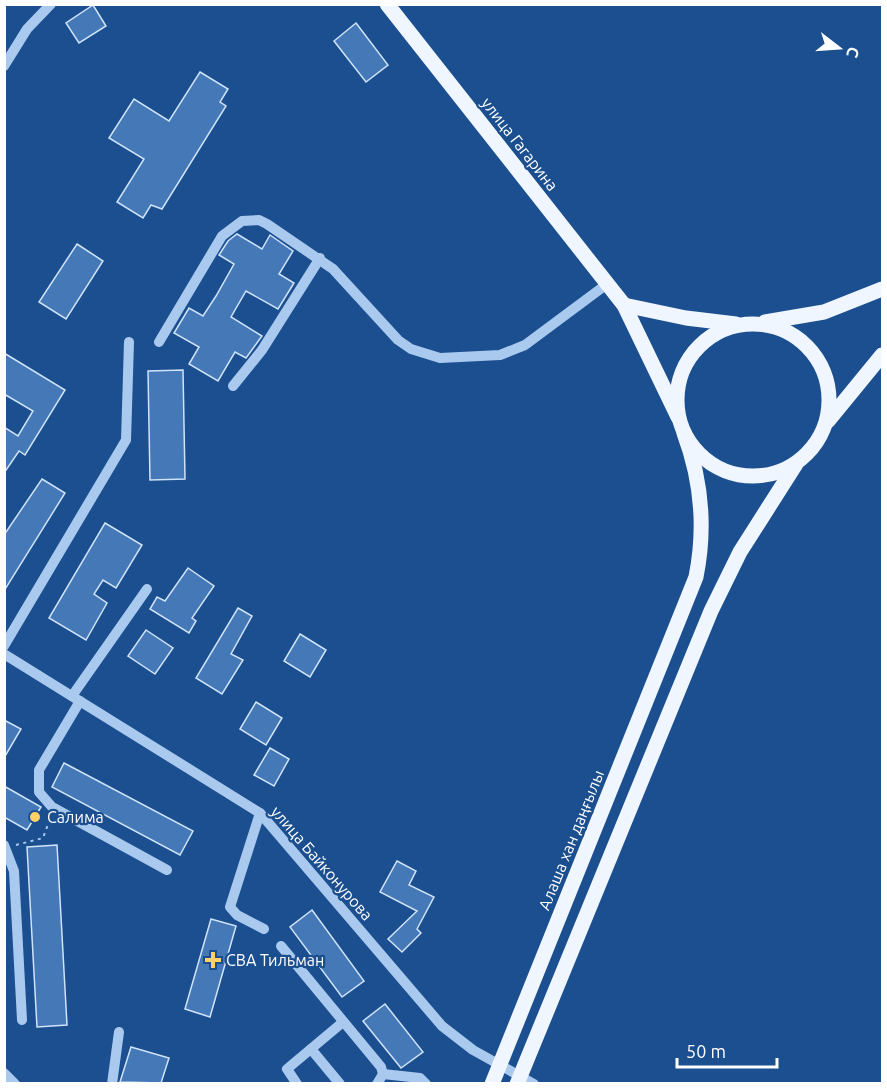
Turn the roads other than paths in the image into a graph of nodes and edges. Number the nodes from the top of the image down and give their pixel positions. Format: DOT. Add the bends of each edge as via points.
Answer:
graph roads {
  1 [pos="51,4"];
  2 [pos="387,4"];
  3 [pos="4,66"];
  4 [pos="320,258"];
  5 [pos="607,284"];
  6 [pos="882,289"];
  7 [pos="624,305"];
  8 [pos="749,324"];
  9 [pos="129,342"];
  10 [pos="159,342"];
  11 [pos="882,355"];
  12 [pos="233,386"];
  13 [pos="678,417"];
  14 [pos="825,425"];
  15 [pos="684,433"];
  16 [pos="796,464"];
  17 [pos="147,589"];
  18 [pos="4,646"];
  19 [pos="4,654"];
  20 [pos="76,699"];
  21 [pos="260,813"];
  22 [pos="5,846"];
  23 [pos="167,870"];
  24 [pos="264,929"];
  25 [pos="281,946"];
  26 [pos="22,1020"];
  27 [pos="343,1022"];
  28 [pos="118,1032"];
  29 [pos="311,1049"];
  30 [pos="500,1064"];
  31 [pos="4,1073"];
  32 [pos="380,1079"];
  33 [pos="524,1080"];
  34 [pos="294,1082"];
  35 [pos="15,1083"];
  36 [pos="112,1083"];
  37 [pos="340,1083"];
  38 [pos="426,1083"];
  39 [pos="492,1083"];
  1 -- 3 [label="street" via="27,29"];
  2 -- 5 [label="main road, улица Гагарина"];
  4 -- 5 [label="street" via="398,340 425,355 452,360 513,351"];
  4 -- 10 [label="street" via="259,220 236,224 222,236"];
  4 -- 12 [label="street" via="262,350"];
  5 -- 7 [label="main road, улица Гагарина"];
  6 -- 8 [label="main road" via="824,312"];
  7 -- 8 [label="main road" via="686,318"];
  7 -- 13 [label="main road, улица Гагарина"];
  8 -- 13 [label="main road" via="712,336 688,361 680,378"];
  8 -- 14 [label="main road" via="786,331 815,354 830,391"];
  9 -- 18 [label="street" via="126,440"];
  11 -- 14 [label="main road"];
  13 -- 15 [label="main road"];
  14 -- 16 [label="main road" via="814,445"];
  15 -- 16 [label="main road" via="702,457 725,472 743,477 763,477"];
  15 -- 30 [label="main road, Алаша хан даңғылы" via="700,483 702,546 696,577"];
  16 -- 33 [label="main road" via="740,552 711,611"];
  17 -- 20 [label="street"];
  19 -- 20 [label="street, улица Байконурова"];
  20 -- 21 [label="street, улица Байконурова"];
  20 -- 23 [label="street" via="39,770 39,792 52,807"];
  21 -- 24 [label="street" via="230,907"];
  21 -- 30 [label="street, улица Байконурова" via="442,1026 473,1050"];
  22 -- 26 [label="street" via="14,871"];
  25 -- 27 [label="street"];
  27 -- 29 [label="street"];
  27 -- 32 [label="street" via="381,1067"];
  28 -- 36 [label="street"];
  29 -- 34 [label="street" via="287,1070"];
  29 -- 37 [label="street"];
  30 -- 33 [label="street, улица Байконурова"];
  30 -- 39 [label="main road, Алаша хан даңғылы"];
  31 -- 35 [label="street"];
  32 -- 38 [label="street" via="420,1078"];
}
